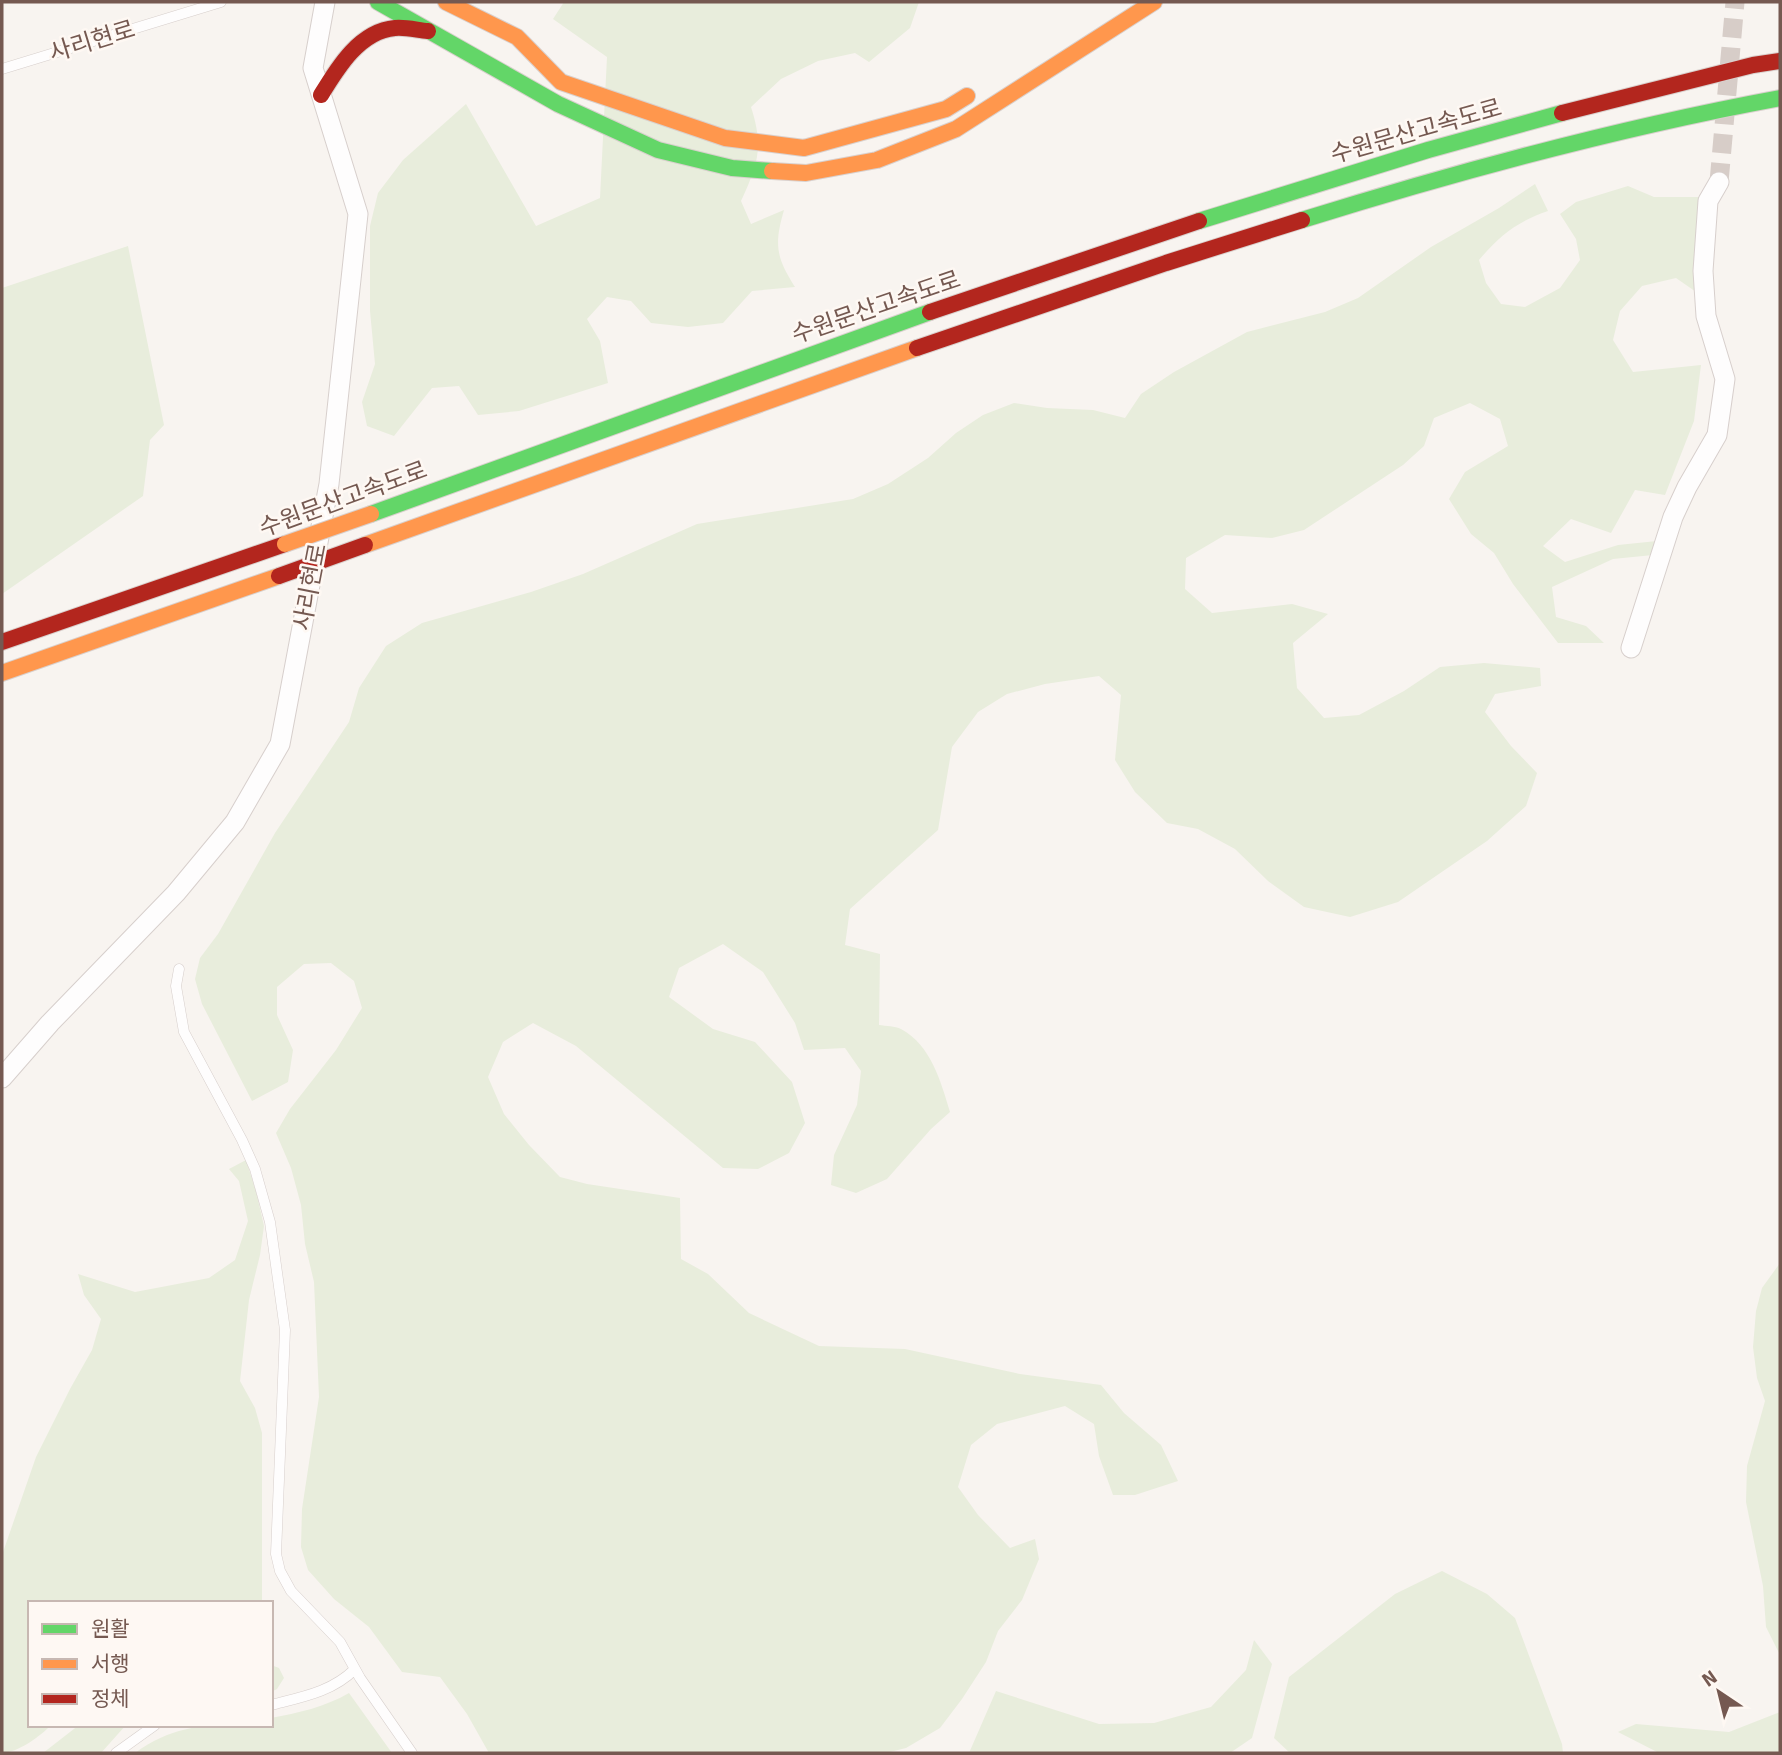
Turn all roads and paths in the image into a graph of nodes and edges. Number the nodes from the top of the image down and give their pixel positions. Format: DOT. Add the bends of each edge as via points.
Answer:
graph roads {
  1 [pos="221,2"];
  2 [pos="325,2"];
  3 [pos="378,2"];
  4 [pos="1154,2"];
  5 [pos="450,3"];
  6 [pos="433,32"];
  7 [pos="1780,55"];
  8 [pos="1780,61"];
  9 [pos="1753,65"];
  10 [pos="2,69"];
  11 [pos="980,87"];
  12 [pos="321,95"];
  13 [pos="1780,97"];
  14 [pos="1719,182"];
  15 [pos="2,642"];
  16 [pos="1631,648"];
  17 [pos="2,673"];
  18 [pos="179,969"];
  19 [pos="2,1078"];
  20 [pos="355,1669"];
  21 [pos="273,1704"];
  22 [pos="152,1727"];
  23 [pos="116,1753"];
  24 [pos="412,1753"];
  1 -- 10 [label="lane, 사리현로"];
  2 -- 12 [label="street, 사리현로" via="313,68"];
  3 -- 6 [label="highway"];
  4 -- 6 [label="highway" via="956,129 877,160 806,173 732,168 658,150 558,104"];
  5 -- 11 [label="highway" via="517,37 561,82 725,138 804,148 946,109"];
  6 -- 12 [label="highway" via="390,28 358,44"];
  7 -- 9 [label="highway"];
  8 -- 9 [label="highway, 수원문산고속도로"];
  9 -- 15 [label="highway, 수원문산고속도로, bridge" via="1440,146 1166,231 890,324 371,514"];
  12 -- 19 [label="street, 사리현로" via="358,214 329,484 281,744 235,822 176,893"];
  13 -- 17 [label="highway, 수원문산고속도로, bridge" via="1434,179 1166,263"];
  14 -- 16 [label="street" via="1708,201 1703,271 1706,316 1725,379 1717,435 1673,517"];
  18 -- 20 [label="lane" via="176,986 184,1032 242,1140 271,1222 285,1330 276,1554 280,1571 291,1591 340,1642"];
  20 -- 21 [label="lane" via="332,1687"];
  20 -- 24 [label="lane"];
  22 -- 23 [label="lane"];
}
